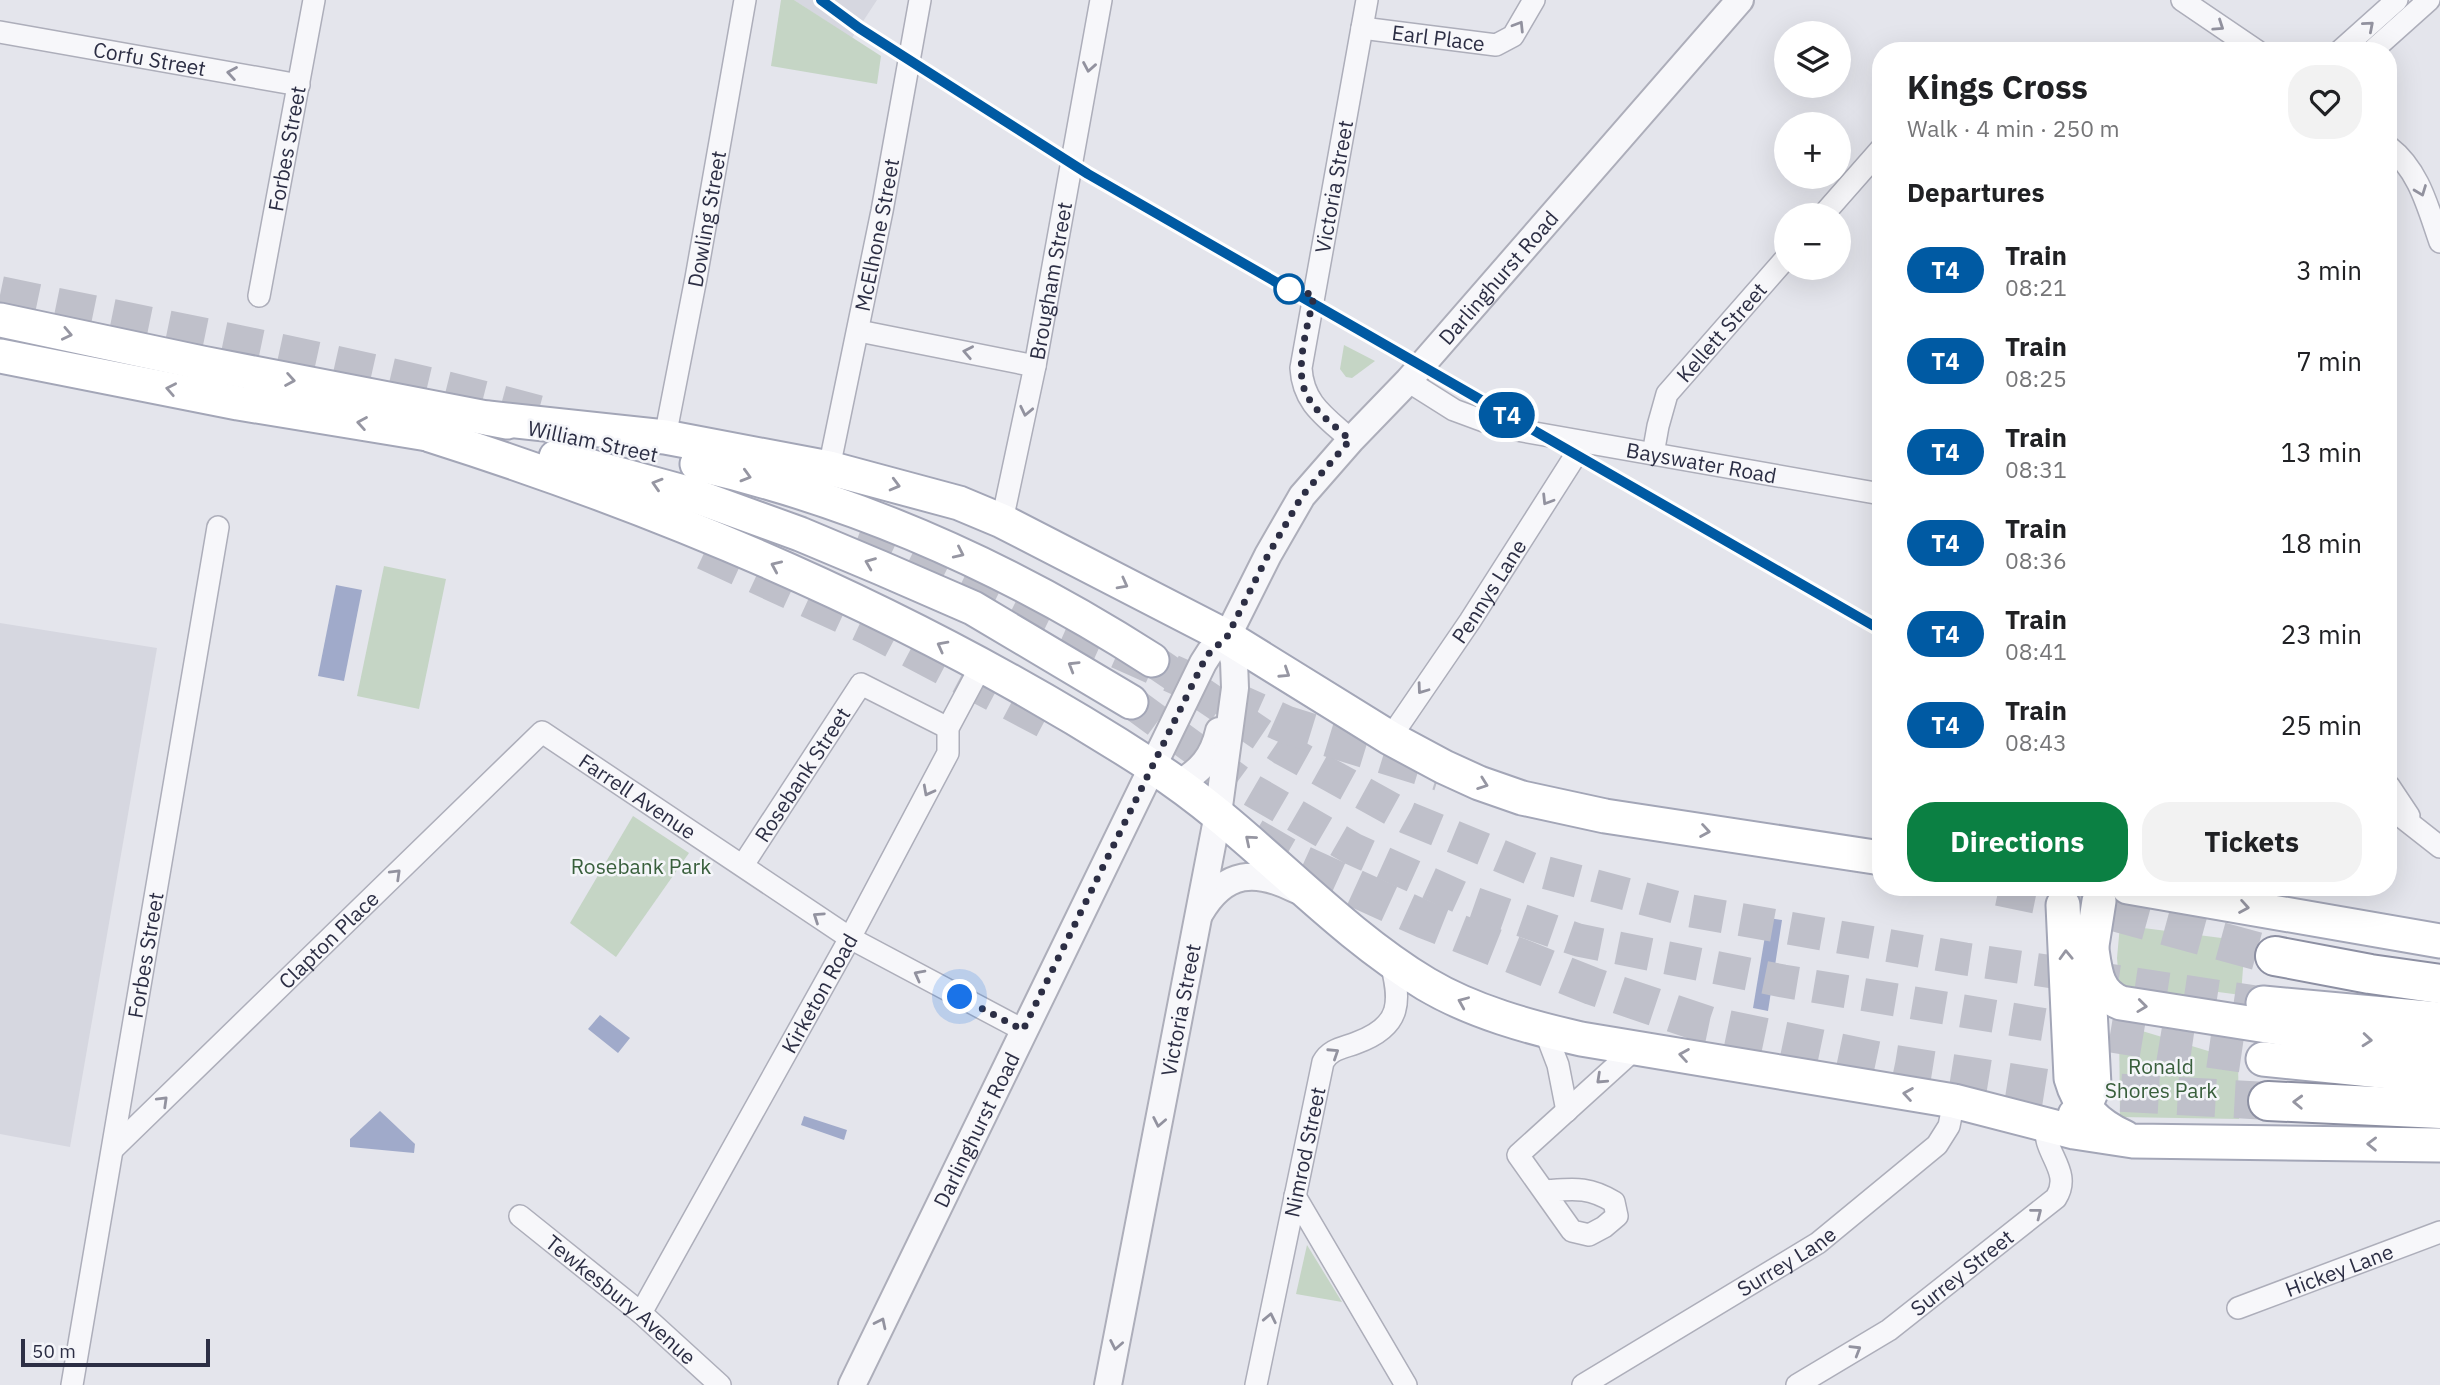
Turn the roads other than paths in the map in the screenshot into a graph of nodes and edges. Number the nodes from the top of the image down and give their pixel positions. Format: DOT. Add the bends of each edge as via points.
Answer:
graph roads {
  1 [pos="314,0"];
  2 [pos="745,0"];
  3 [pos="920,0"];
  4 [pos="1101,0"];
  5 [pos="1367,0"];
  6 [pos="1534,0"];
  7 [pos="1740,0"];
  8 [pos="2182,0"];
  9 [pos="2397,0"];
  10 [pos="2429,0"];
  11 [pos="1362,28"];
  12 [pos="0,32"];
  13 [pos="2244,42"];
  14 [pos="2350,42"];
  15 [pos="2382,42"];
  16 [pos="299,85"];
  17 [pos="2397,153"];
  18 [pos="1872,159"];
  19 [pos="1834,203"];
  20 [pos="2440,242"];
  21 [pos="1774,272"];
  22 [pos="259,296"];
  23 [pos="0,320"];
  24 [pos="859,331"];
  25 [pos="0,356"];
  26 [pos="1035,366"];
  27 [pos="1408,381"];
  28 [pos="488,418"];
  29 [pos="430,435"];
  30 [pos="665,437"];
  31 [pos="1350,440"];
  32 [pos="1584,442"];
  33 [pos="1653,454"];
  34 [pos="829,468"];
  35 [pos="1872,492"];
  36 [pos="1002,521"];
  37 [pos="218,527"];
  38 [pos="1231,649"];
  39 [pos="1152,660"];
  40 [pos="981,666"];
  41 [pos="1131,702"];
  42 [pos="948,728"];
  43 [pos="542,732"];
  44 [pos="1390,738"];
  45 [pos="1166,776"];
  46 [pos="2397,797"];
  47 [pos="2397,813"];
  48 [pos="1218,814"];
  49 [pos="2423,833"];
  50 [pos="2440,847"];
  51 [pos="1872,857"];
  52 [pos="743,865"];
  53 [pos="2059,896"];
  54 [pos="2100,896"];
  55 [pos="2101,896"];
  56 [pos="2181,896"];
  57 [pos="1318,900"];
  58 [pos="1197,919"];
  59 [pos="850,939"];
  60 [pos="2440,941"];
  61 [pos="2091,943"];
  62 [pos="2275,956"];
  63 [pos="1390,959"];
  64 [pos="2440,984"];
  65 [pos="2263,1003"];
  66 [pos="2440,1019"];
  67 [pos="1023,1030"];
  68 [pos="1545,1031"];
  69 [pos="2440,1046"];
  70 [pos="1636,1048"];
  71 [pos="2263,1059"];
  72 [pos="2069,1061"];
  73 [pos="2440,1077"];
  74 [pos="1954,1101"];
  75 [pos="2267,1101"];
  76 [pos="2084,1107"];
  77 [pos="2440,1109"];
  78 [pos="1567,1111"];
  79 [pos="2046,1125"];
  80 [pos="2133,1141"];
  81 [pos="2440,1145"];
  82 [pos="114,1148"];
  83 [pos="1544,1191"];
  84 [pos="1295,1196"];
  85 [pos="520,1216"];
  86 [pos="2440,1232"];
  87 [pos="2238,1308"];
  88 [pos="641,1313"];
  89 [pos="72,1385"];
  90 [pos="720,1385"];
  91 [pos="852,1385"];
  92 [pos="1108,1385"];
  93 [pos="1256,1385"];
  94 [pos="1406,1385"];
  95 [pos="1583,1385"];
  96 [pos="1797,1385"];
  1 -- 16 [label="street, Forbes Street"];
  2 -- 30 [label="street, Dowling Street"];
  3 -- 24 [label="street, McElhone Street"];
  4 -- 26 [label="street, Brougham Street, one-way"];
  5 -- 11 [label="street, Victoria Street"];
  11 -- 6 [label="street, Earl Place, one-way" via="1496,45 1513,36"];
  7 -- 27 [label="street, Darlinghurst Road"];
  8 -- 13 [label="street, one-way"];
  14 -- 9 [label="street, one-way"];
  10 -- 15 [label="street"];
  11 -- 31 [label="street, Victoria Street" via="1301,368 1309,400"];
  16 -- 12 [label="street, Corfu Street, one-way"];
  16 -- 22 [label="street, Forbes Street"];
  17 -- 20 [label="street, one-way" via="2417,180"];
  18 -- 19 [label="street"];
  21 -- 33 [label="street, Kellett Street" via="1667,394"];
  23 -- 28 [label="main road, William Street, one-way"];
  26 -- 24 [label="street, one-way"];
  24 -- 34 [label="street, McElhone Street"];
  29 -- 25 [label="main road, William Street, one-way"];
  26 -- 36 [label="street, Brougham Street, one-way"];
  27 -- 31 [label="street, Darlinghurst Road"];
  27 -- 32 [label="street, Bayswater Road" via="1469,416 1508,429"];
  28 -- 30 [label="main road"];
  28 -- 39 [label="main road, William Street, one-way" via="724,470 854,510 1022,584"];
  40 -- 29 [label="main road, one-way" via="821,585 664,517"];
  41 -- 29 [label="main road, William Street, one-way" via="973,608 788,530 617,472"];
  30 -- 34 [label="main road"];
  31 -- 38 [label="street, Darlinghurst Road" via="1290,514 1268,555"];
  32 -- 33 [label="street, Bayswater Road"];
  32 -- 44 [label="street, Pennys Lane, one-way" via="1471,621"];
  33 -- 35 [label="street, Bayswater Road"];
  34 -- 36 [label="main road, one-way" via="948,499"];
  36 -- 38 [label="main road, one-way"];
  37 -- 82 [label="street, Forbes Street"];
  38 -- 44 [label="main road, one-way"];
  38 -- 45 [label="street, Darlinghurst Road" via="1210,652 1203,663"];
  38 -- 45 [label="street" via="1215,747 1204,765"];
  38 -- 48 [label="street, Victoria Street" via="1236,688"];
  40 -- 42 [label="street, Kirketon Road"];
  40 -- 45 [label="main road"];
  42 -- 52 [label="street, Rosebank Street" via="861,684"];
  42 -- 59 [label="street, Kirketon Road, one-way" via="948,753"];
  43 -- 52 [label="street, Farrell Avenue"];
  82 -- 43 [label="street, Clapton Place, one-way"];
  44 -- 51 [label="main road, one-way" via="1444,768 1522,798 1605,816"];
  45 -- 48 [label="main road"];
  45 -- 67 [label="street, Darlinghurst Road"];
  46 -- 49 [label="street"];
  47 -- 49 [label="street"];
  57 -- 48 [label="main road, one-way"];
  48 -- 58 [label="street, Victoria Street"];
  49 -- 50 [label="street"];
  59 -- 52 [label="street, Farrell Avenue, one-way"];
  53 -- 54 [label="main road" via="2070,909 2082,910 2091,908"];
  72 -- 53 [label="main road, one-way"];
  55 -- 61 [label="main road"];
  56 -- 60 [label="main road, one-way"];
  57 -- 58 [label="street" via="1269,877 1247,876 1216,891"];
  57 -- 63 [label="main road"];
  58 -- 92 [label="street, Victoria Street, one-way"];
  67 -- 59 [label="street, Farrell Avenue, one-way"];
  59 -- 88 [label="street, Kirketon Road"];
  61 -- 69 [label="main road, one-way" via="2099,984 2121,1003 2337,1037"];
  61 -- 76 [label="main road" via="2088,982 2094,1085"];
  62 -- 64 [label="highway"];
  68 -- 63 [label="main road, one-way" via="1458,1000"];
  84 -- 63 [label="street, Nimrod Street, one-way" via="1324,1060 1375,1034 1395,1014 1398,993"];
  65 -- 66 [label="main road"];
  91 -- 67 [label="street, Darlinghurst Road, one-way"];
  68 -- 70 [label="main road"];
  68 -- 78 [label="street" via="1558,1065"];
  74 -- 70 [label="main road, one-way"];
  70 -- 78 [label="street, one-way"];
  71 -- 73 [label="main road"];
  72 -- 76 [label="main road" via="2074,1088"];
  72 -- 79 [label="main road"];
  74 -- 79 [label="main road"];
  74 -- 95 [label="street, Surrey Lane" via="1949,1126 1937,1145 1818,1243"];
  77 -- 75 [label="highway, one-way"];
  76 -- 79 [label="main road" via="2065,1121"];
  76 -- 80 [label="main road" via="2103,1126"];
  78 -- 83 [label="street" via="1518,1155"];
  79 -- 80 [label="main road"];
  96 -- 79 [label="street, Surrey Street, one-way" via="1888,1330 2056,1198 2062,1174 2045,1140"];
  81 -- 80 [label="main road, one-way"];
  82 -- 89 [label="street, Forbes Street"];
  93 -- 84 [label="street, Nimrod Street, one-way"];
  84 -- 94 [label="street"];
  85 -- 88 [label="street, Tewkesbury Avenue"];
  86 -- 87 [label="street, Hickey Lane"];
  88 -- 90 [label="street, Tewkesbury Avenue"];
}
